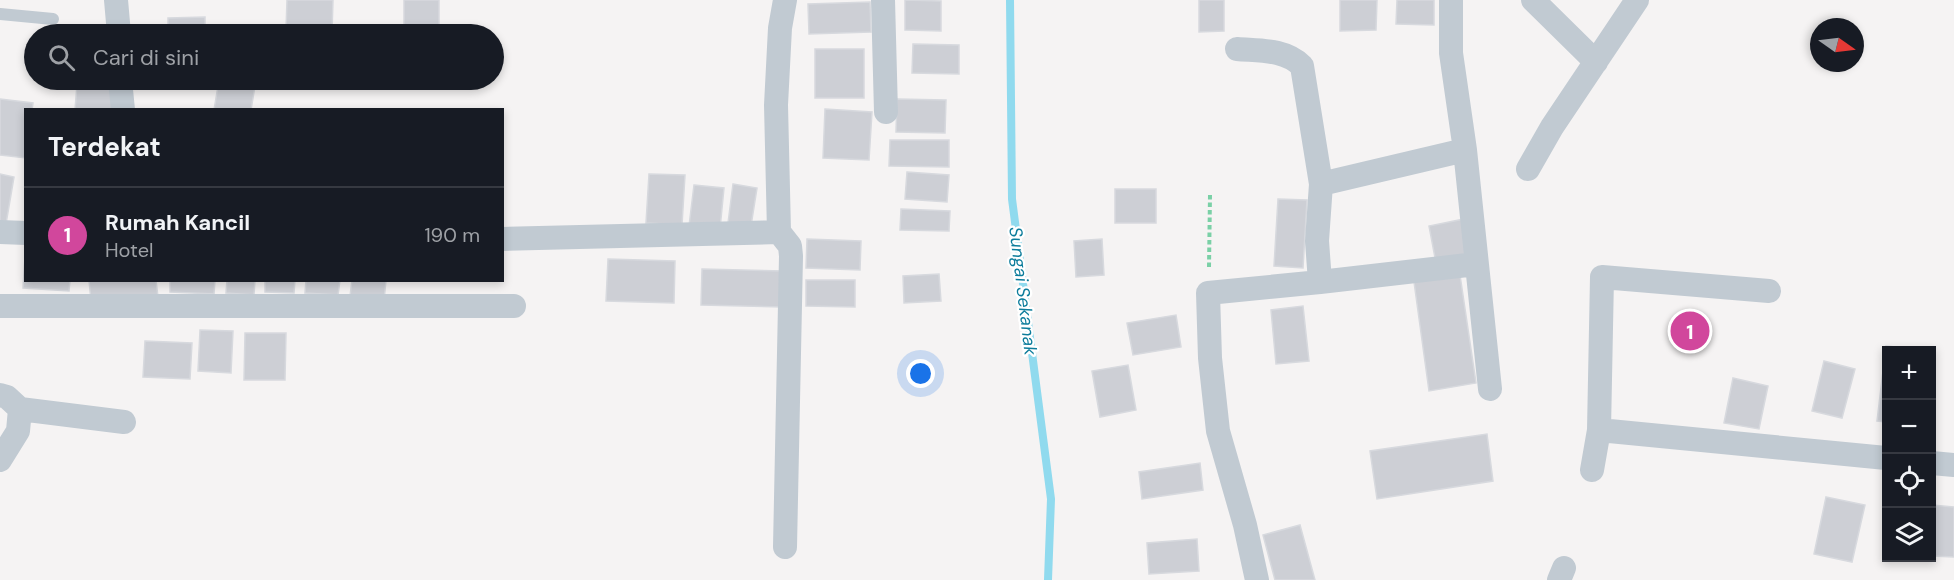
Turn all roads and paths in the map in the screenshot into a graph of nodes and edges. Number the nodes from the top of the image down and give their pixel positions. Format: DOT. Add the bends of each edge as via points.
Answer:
graph roads {
  1 [pos="116,0"];
  2 [pos="785,0"];
  3 [pos="882,0"];
  4 [pos="1451,0"];
  5 [pos="1533,0"];
  6 [pos="1637,0"];
  7 [pos="0,14"];
  8 [pos="53,20"];
  9 [pos="118,24"];
  10 [pos="1237,49"];
  11 [pos="1596,63"];
  12 [pos="121,90"];
  13 [pos="123,108"];
  14 [pos="886,112"];
  15 [pos="1465,150"];
  16 [pos="1528,169"];
  17 [pos="1321,184"];
  18 [pos="1210,195"];
  19 [pos="0,232"];
  20 [pos="779,232"];
  21 [pos="24,233"];
  22 [pos="504,239"];
  23 [pos="1476,264"];
  24 [pos="1320,282"];
  25 [pos="1769,291"];
  26 [pos="1208,293"];
  27 [pos="0,306"];
  28 [pos="514,306"];
  29 [pos="1490,389"];
  30 [pos="0,395"];
  31 [pos="20,409"];
  32 [pos="124,422"];
  33 [pos="1599,430"];
  34 [pos="1882,458"];
  35 [pos="0,460"];
  36 [pos="1936,463"];
  37 [pos="1954,465"];
  38 [pos="1592,470"];
  39 [pos="785,547"];
  40 [pos="1257,580"];
  1 -- 9 [label="street"];
  2 -- 20 [label="street" via="776,105"];
  3 -- 14 [label="street"];
  4 -- 15 [label="street" via="1451,53"];
  5 -- 11 [label="street"];
  6 -- 11 [label="street"];
  7 -- 8 [label="lane"];
  10 -- 17 [label="street" via="1280,53 1302,66"];
  11 -- 16 [label="street"];
  12 -- 13 [label="street"];
  15 -- 17 [label="street"];
  15 -- 23 [label="street"];
  17 -- 24 [label="street" via="1317,241"];
  18 -- 26 [label="path"];
  19 -- 21 [label="street"];
  20 -- 22 [label="street"];
  20 -- 39 [label="street" via="790,246 791,256"];
  23 -- 24 [label="street"];
  23 -- 29 [label="street"];
  24 -- 26 [label="street"];
  25 -- 33 [label="street" via="1602,277"];
  26 -- 40 [label="street" via="1218,431"];
  27 -- 28 [label="street"];
  30 -- 31 [label="street"];
  31 -- 32 [label="street"];
  31 -- 35 [label="street" via="18,431"];
  33 -- 34 [label="street"];
  33 -- 38 [label="street"];
  36 -- 37 [label="street"];
}
